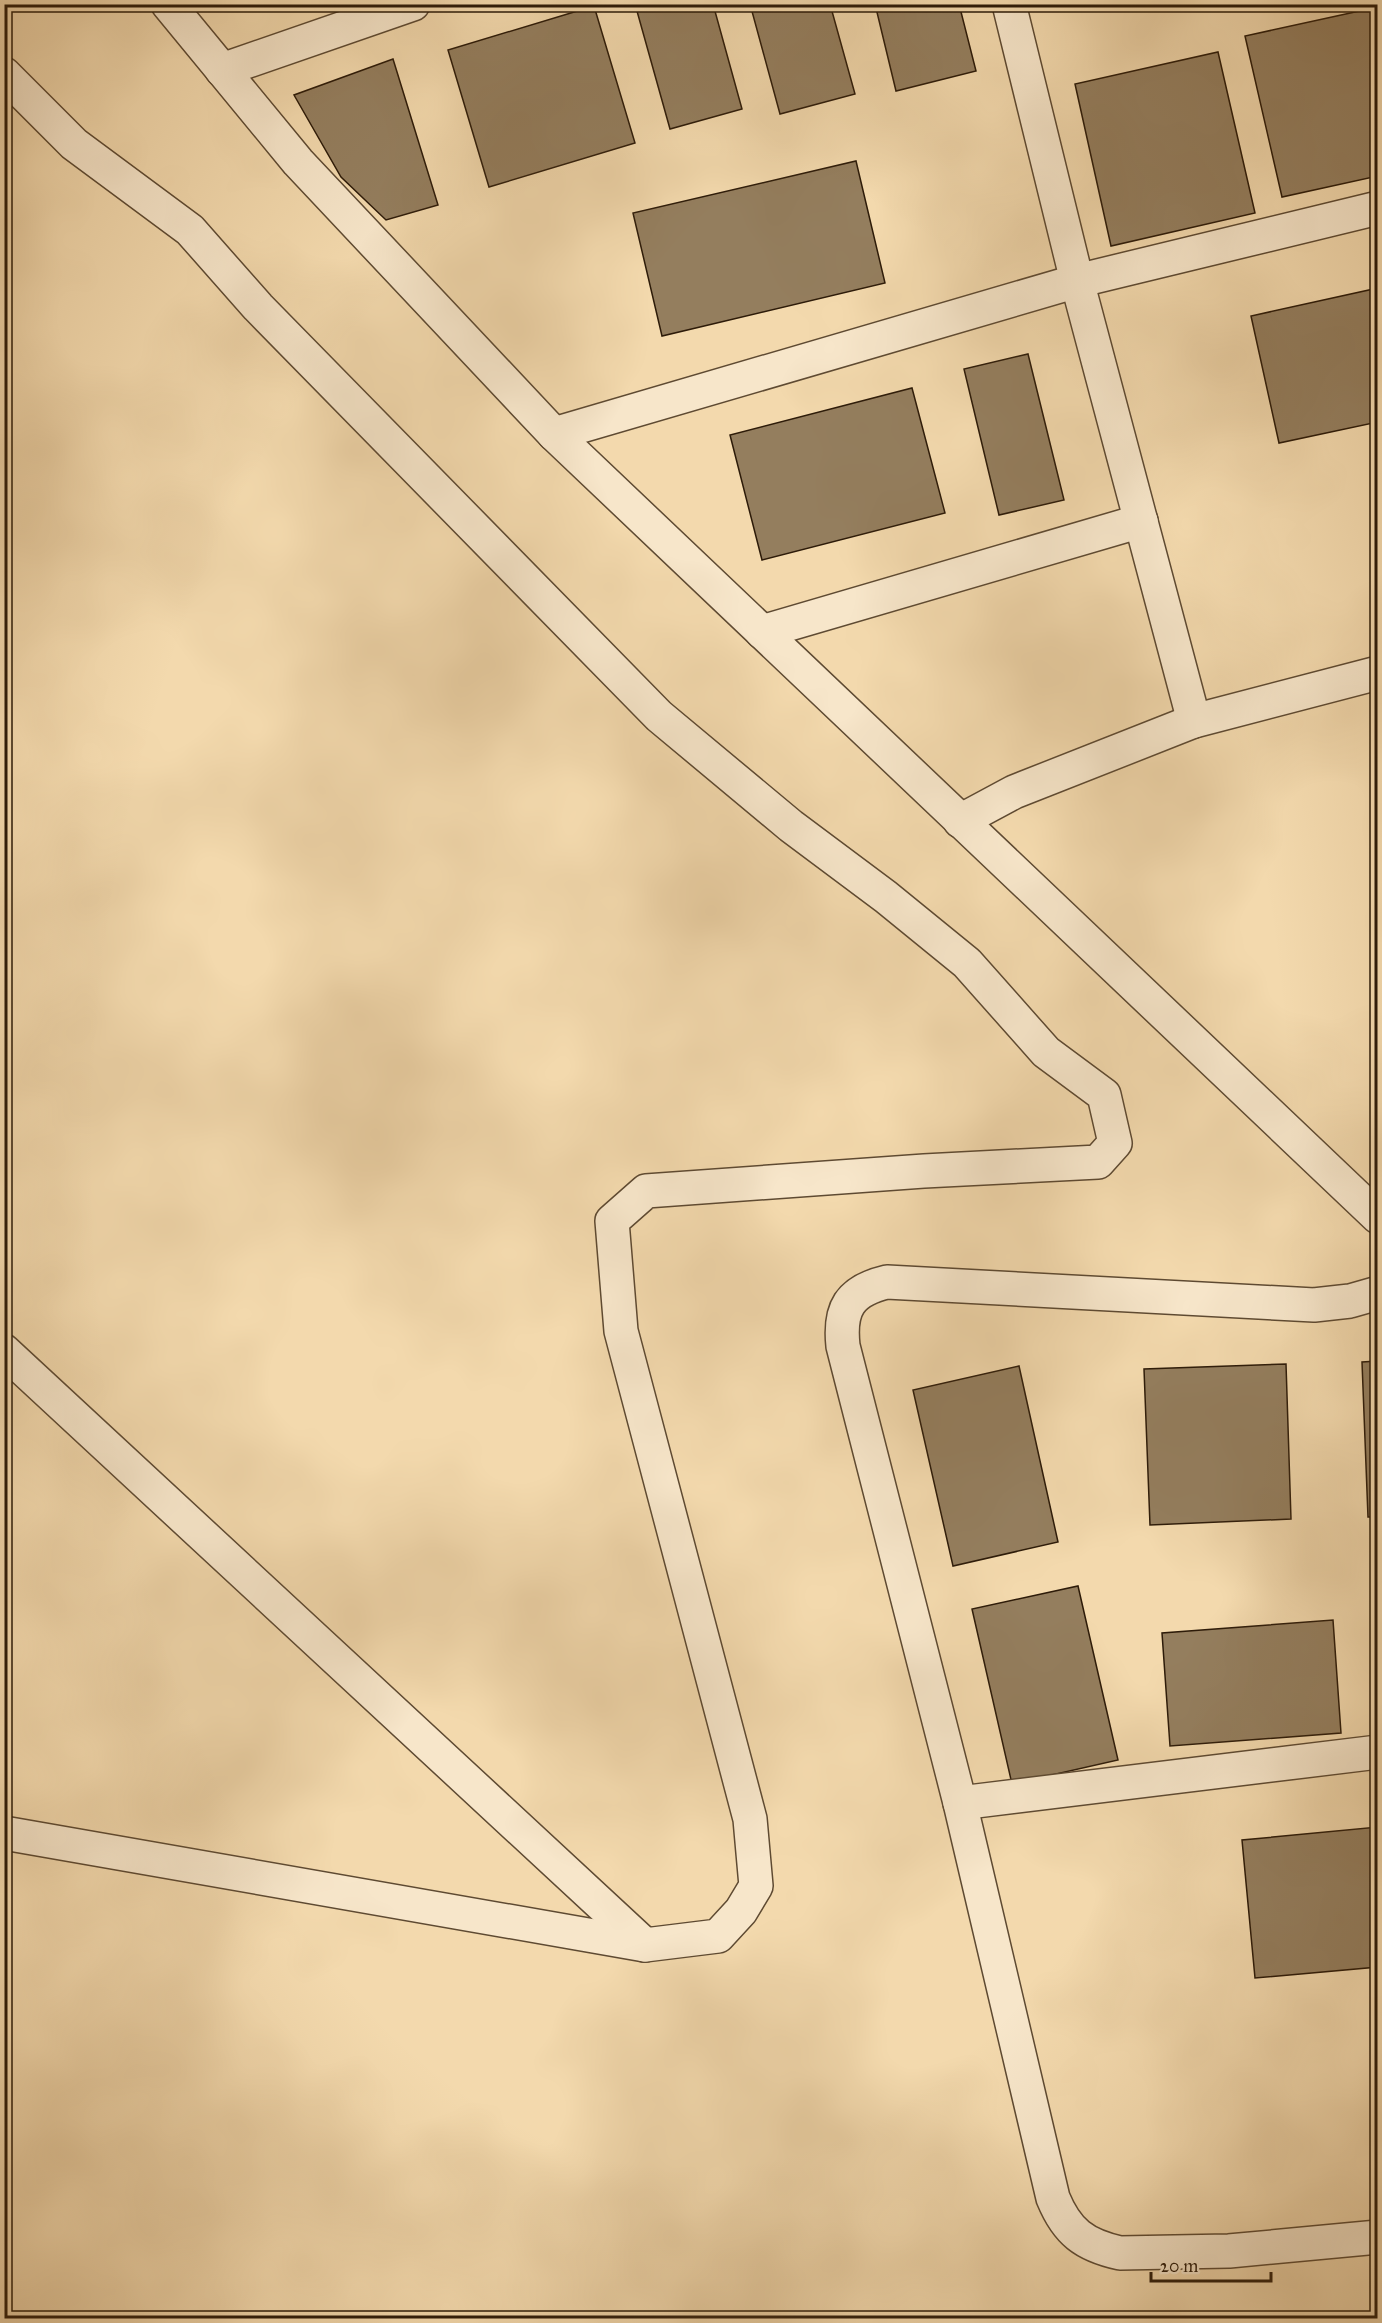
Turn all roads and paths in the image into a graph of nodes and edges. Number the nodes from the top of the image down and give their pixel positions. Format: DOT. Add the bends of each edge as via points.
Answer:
graph roads {
  1 [pos="168,4"];
  2 [pos="413,4"];
  3 [pos="1009,4"];
  4 [pos="222,70"];
  5 [pos="4,74"];
  6 [pos="1377,208"];
  7 [pos="1077,281"];
  8 [pos="554,434"];
  9 [pos="1141,521"];
  10 [pos="762,632"];
  11 [pos="1376,678"];
  12 [pos="1194,721"];
  13 [pos="960,820"];
  14 [pos="1377,1217"];
  15 [pos="1377,1293"];
  16 [pos="4,1351"];
  17 [pos="1377,1752"];
  18 [pos="960,1803"];
  19 [pos="4,1833"];
  20 [pos="645,1945"];
  21 [pos="1377,2237"];
  1 -- 4 [label="street"];
  2 -- 4 [label="street"];
  3 -- 7 [label="street"];
  4 -- 8 [label="street" via="298,162"];
  5 -- 20 [label="street" via="74,144 190,230 258,307 659,716 791,826 967,963 1046,1052 1104,1095 1115,1143 1098,1162 646,1191 612,1221 621,1331 750,1819 756,1886 741,1911 718,1936"];
  6 -- 7 [label="street"];
  7 -- 8 [label="street"];
  7 -- 9 [label="street"];
  8 -- 10 [label="street"];
  9 -- 10 [label="street"];
  9 -- 12 [label="street"];
  10 -- 13 [label="street"];
  11 -- 12 [label="street"];
  12 -- 13 [label="street" via="1014,792"];
  13 -- 14 [label="street"];
  15 -- 18 [label="street" via="1314,1305 887,1282 856,1295 846,1308 841,1325 843,1346"];
  16 -- 20 [label="street"];
  17 -- 18 [label="street"];
  18 -- 21 [label="street" via="1053,2198 1070,2229 1084,2241 1120,2253 1229,2251"];
  19 -- 20 [label="street"];
}
